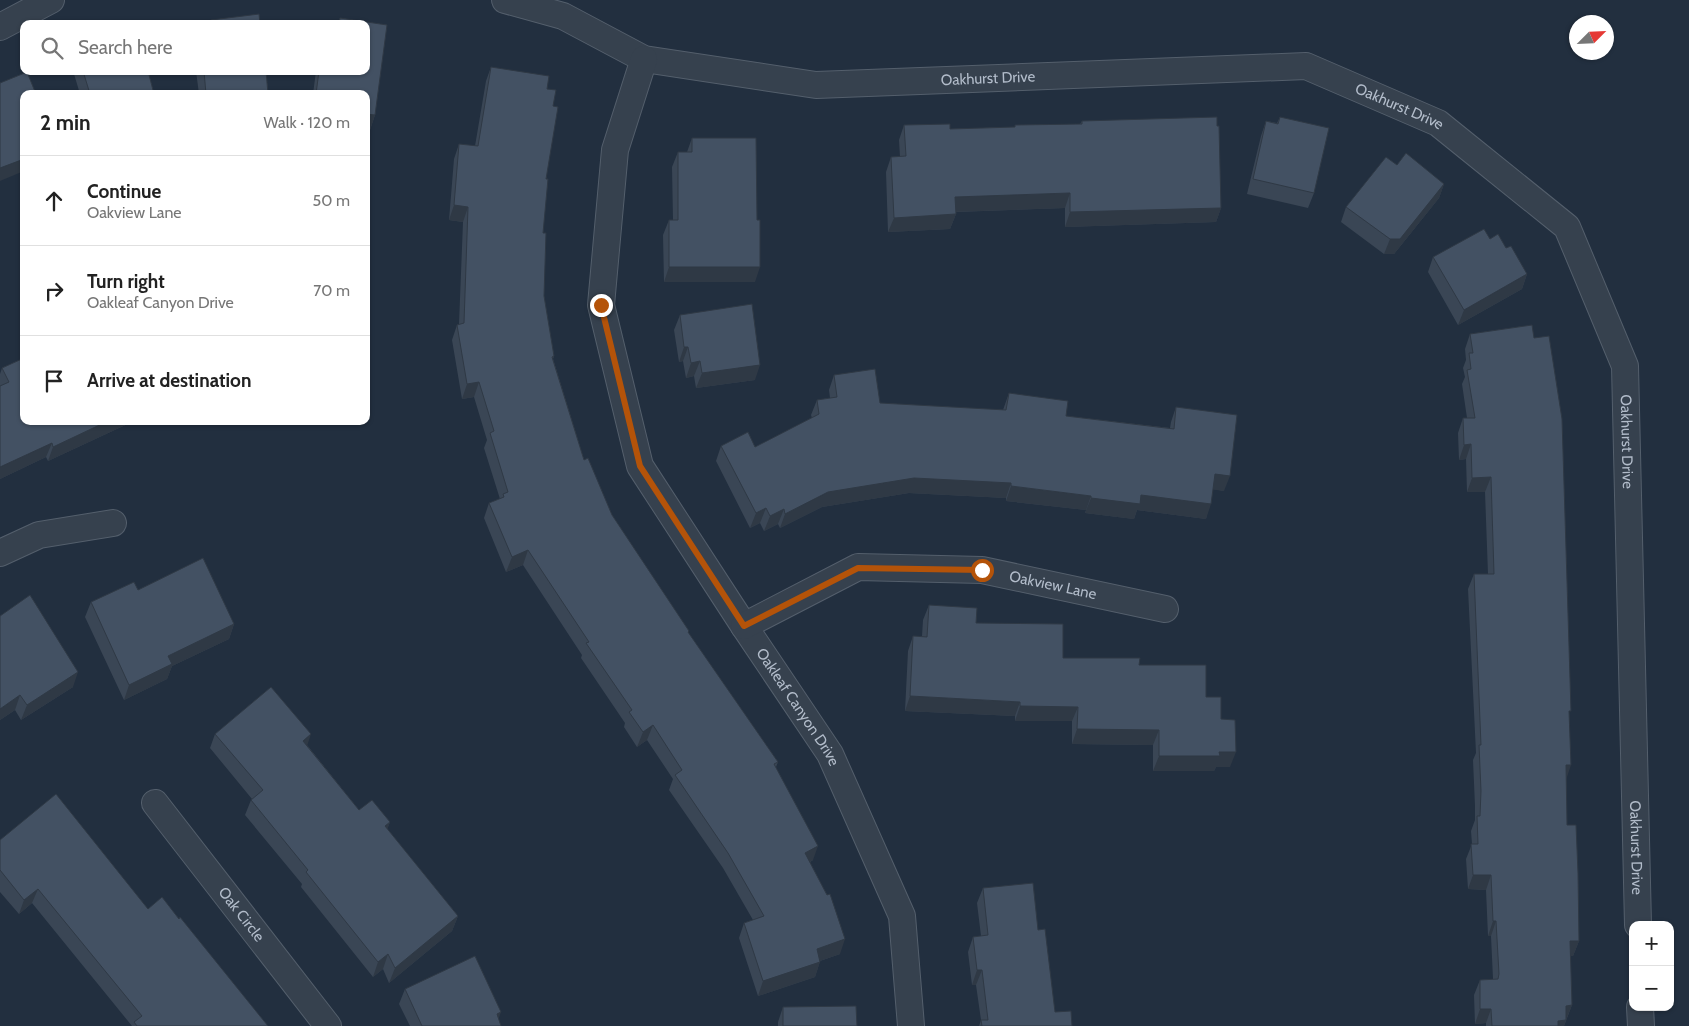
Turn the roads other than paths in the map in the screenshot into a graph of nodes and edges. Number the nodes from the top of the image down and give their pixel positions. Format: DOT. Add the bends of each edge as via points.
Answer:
graph roads {
  1 [pos="51,0"];
  2 [pos="505,0"];
  3 [pos="0,26"];
  4 [pos="644,59"];
  5 [pos="113,523"];
  6 [pos="0,553"];
  7 [pos="1165,609"];
  8 [pos="744,626"];
  9 [pos="155,803"];
  10 [pos="1638,921"];
  11 [pos="1640,1011"];
  12 [pos="328,1026"];
  13 [pos="911,1026"];
  14 [pos="1641,1026"];
  1 -- 3 [label="street"];
  2 -- 4 [label="street, Oakhurst Drive" via="563,16"];
  4 -- 8 [label="street, Oakleaf Canyon Drive" via="615,150 601,305 640,466"];
  4 -- 10 [label="street, Oakhurst Drive" via="816,85 1306,66 1438,122 1567,227 1625,366"];
  5 -- 6 [label="street" via="39,535"];
  7 -- 8 [label="street, Oakview Lane" via="982,570 858,568"];
  8 -- 13 [label="street, Oakleaf Canyon Drive" via="830,754 902,916"];
  9 -- 12 [label="street, Oak Circle"];
  11 -- 14 [label="street"];
}
